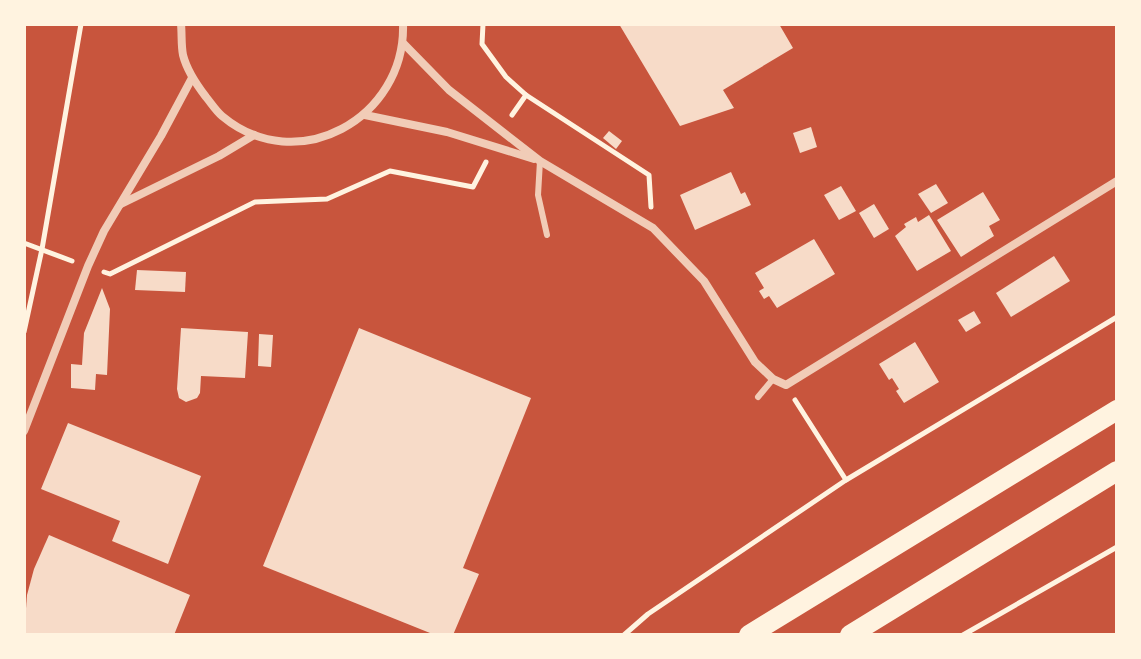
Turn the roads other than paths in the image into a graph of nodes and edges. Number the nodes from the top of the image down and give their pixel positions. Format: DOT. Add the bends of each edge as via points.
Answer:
graph roads {
  1 [pos="181,24"];
  2 [pos="403,24"];
  3 [pos="404,44"];
  4 [pos="192,78"];
  5 [pos="365,115"];
  6 [pos="254,135"];
  7 [pos="540,161"];
  8 [pos="1117,181"];
  9 [pos="120,204"];
  10 [pos="547,235"];
  11 [pos="773,379"];
  12 [pos="758,397"];
  13 [pos="1117,410"];
  14 [pos="24,431"];
  15 [pos="1117,471"];
  16 [pos="749,635"];
  17 [pos="850,635"];
  1 -- 4 [label="street" via="182,53"];
  2 -- 3 [label="street"];
  3 -- 5 [label="street" via="384,95"];
  3 -- 7 [label="street" via="449,90"];
  4 -- 6 [label="street" via="221,116"];
  4 -- 9 [label="street"];
  5 -- 6 [label="street" via="312,140"];
  5 -- 7 [label="street" via="447,132"];
  6 -- 9 [label="street"];
  7 -- 10 [label="lane" via="538,195"];
  7 -- 11 [label="street" via="653,228 704,281 755,362"];
  8 -- 11 [label="street" via="786,385"];
  9 -- 14 [label="street" via="88,266"];
  11 -- 12 [label="lane"];
  13 -- 16 [label="main road"];
  15 -- 17 [label="main road"];
}
